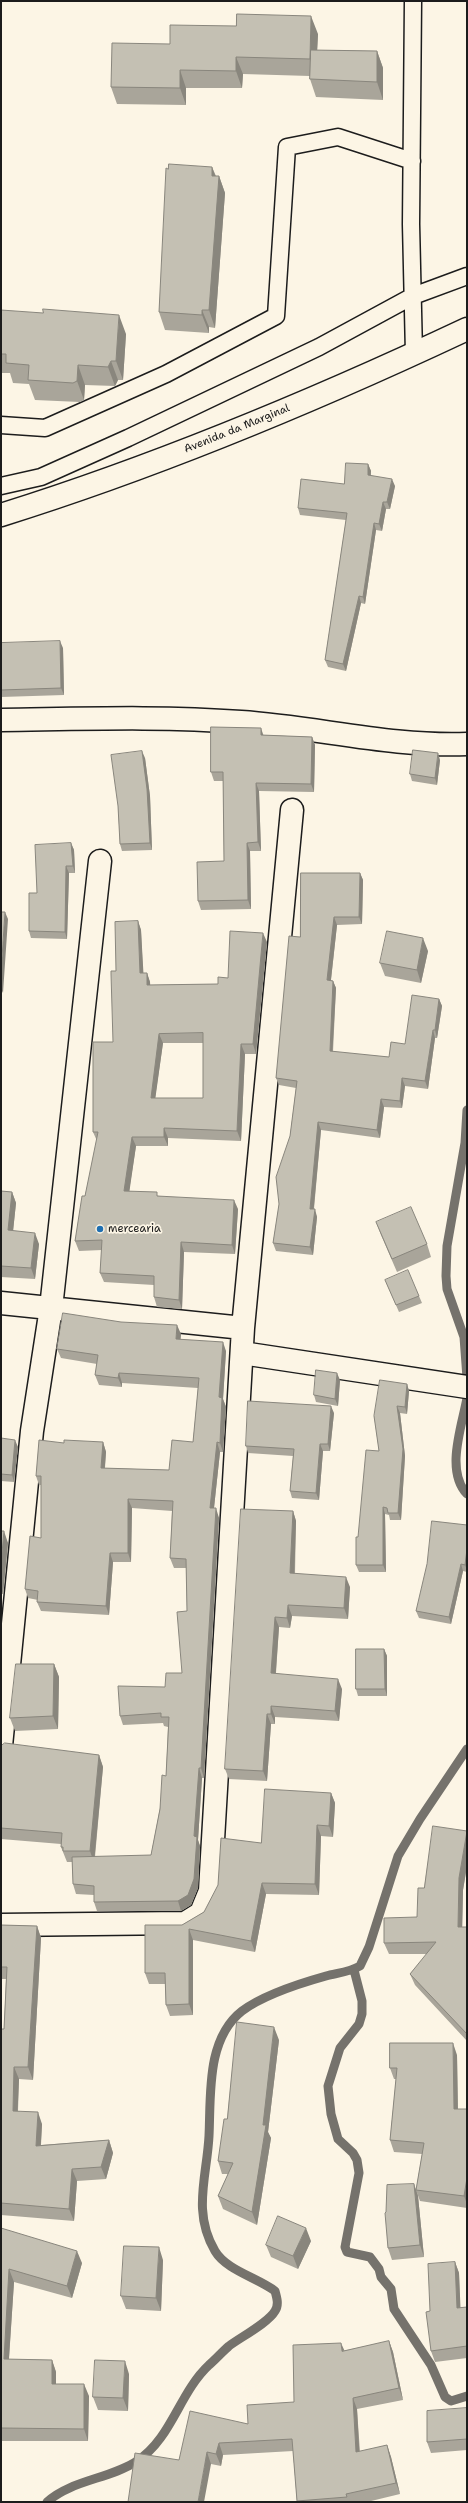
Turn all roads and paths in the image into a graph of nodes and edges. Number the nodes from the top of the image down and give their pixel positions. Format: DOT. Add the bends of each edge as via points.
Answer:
graph roads {
  1 [pos="413,1"];
  2 [pos="412,161"];
  3 [pos="467,276"];
  4 [pos="413,296"];
  5 [pos="467,329"];
  6 [pos="414,354"];
  7 [pos="1,425"];
  8 [pos="1,486"];
  9 [pos="1,515"];
  10 [pos="1,720"];
  11 [pos="467,744"];
  12 [pos="292,810"];
  13 [pos="100,860"];
  14 [pos="1,1303"];
  15 [pos="51,1308"];
  16 [pos="243,1328"];
  17 [pos="242,1353"];
  18 [pos="467,1387"];
  19 [pos="1,1746"];
  20 [pos="1,1925"];
  1 -- 2 [label="lane"];
  2 -- 4 [label="lane"];
  2 -- 7 [label="lane" via="338,137 287,148 276,316 166,374 45,428"];
  3 -- 4 [label="lane"];
  4 -- 6 [label="lane"];
  4 -- 8 [label="lane" via="319,347 128,438 41,477"];
  5 -- 6 [label="street, Avenida da Marginal"];
  6 -- 9 [label="street, Avenida da Marginal" via="247,426 91,487"];
  10 -- 11 [label="street" via="241,722 448,745"];
  12 -- 16 [label="street"];
  13 -- 15 [label="street"];
  14 -- 15 [label="street"];
  15 -- 16 [label="street"];
  15 -- 19 [label="street" via="32,1431"];
  16 -- 17 [label="street"];
  17 -- 18 [label="street"];
  17 -- 20 [label="street" via="210,1891 201,1913 186,1923"];
}
